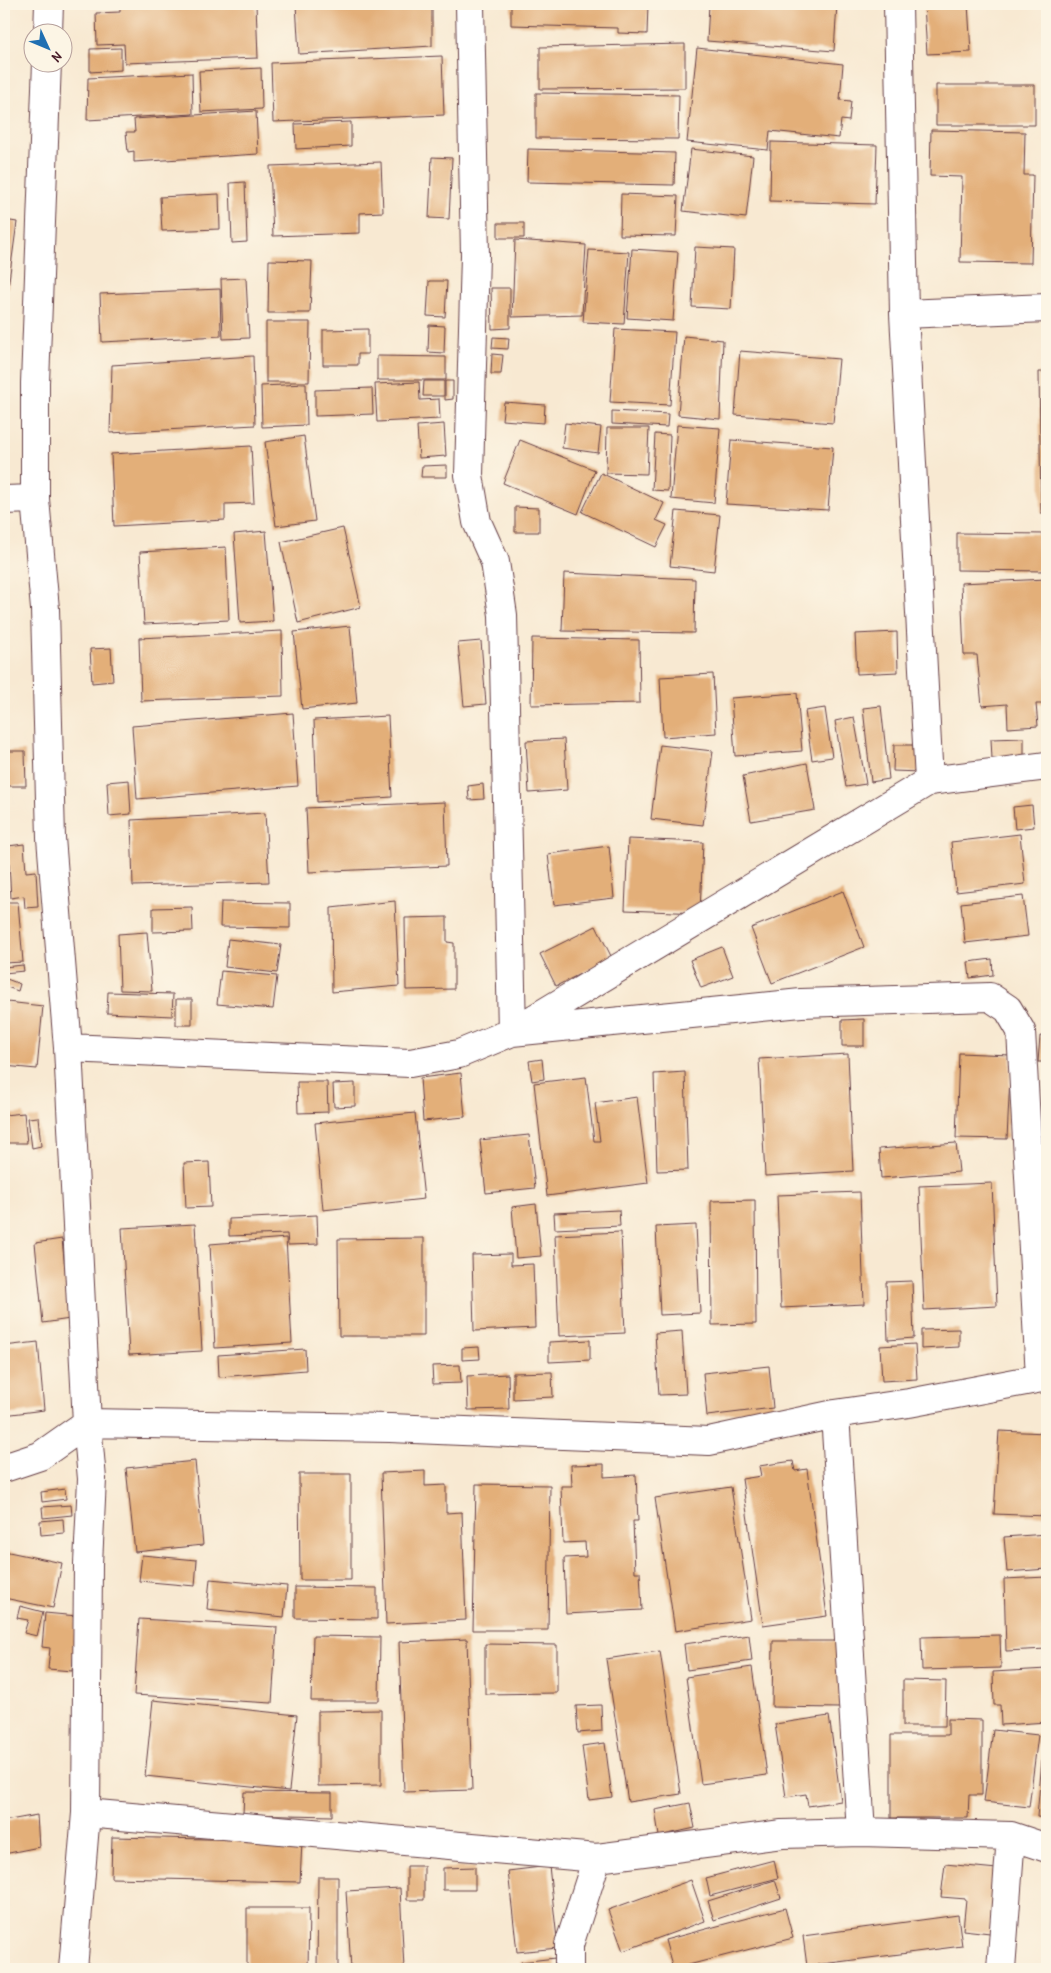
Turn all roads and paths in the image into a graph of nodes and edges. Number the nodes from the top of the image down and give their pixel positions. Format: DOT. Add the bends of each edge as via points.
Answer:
graph roads {
  1 [pos="49,4"];
  2 [pos="470,4"];
  3 [pos="898,4"];
  4 [pos="48,22"];
  5 [pos="46,72"];
  6 [pos="1047,308"];
  7 [pos="904,314"];
  8 [pos="35,499"];
  9 [pos="4,500"];
  10 [pos="1047,766"];
  11 [pos="929,781"];
  12 [pos="512,1032"];
  13 [pos="68,1048"];
  14 [pos="1043,1377"];
  15 [pos="835,1414"];
  16 [pos="87,1423"];
  17 [pos="4,1468"];
  18 [pos="86,1813"];
  19 [pos="861,1832"];
  20 [pos="1011,1836"];
  21 [pos="1047,1848"];
  22 [pos="598,1858"];
  23 [pos="74,1969"];
  24 [pos="569,1969"];
  25 [pos="1001,1969"];
  1 -- 4 [label="street"];
  2 -- 12 [label="street" via="475,255 469,474 477,522 495,562 503,615"];
  3 -- 7 [label="street"];
  5 -- 8 [label="street"];
  6 -- 7 [label="street"];
  7 -- 11 [label="street"];
  8 -- 9 [label="street"];
  8 -- 13 [label="street" via="44,609 51,838"];
  10 -- 11 [label="street"];
  11 -- 12 [label="street"];
  12 -- 13 [label="street" via="458,1054 410,1063"];
  12 -- 14 [label="street" via="801,1004 990,997 1008,1008 1021,1031"];
  13 -- 16 [label="street"];
  14 -- 15 [label="street"];
  15 -- 16 [label="street" via="709,1441 390,1428"];
  15 -- 19 [label="street"];
  16 -- 17 [label="street" via="40,1456"];
  16 -- 18 [label="street" via="92,1479"];
  18 -- 22 [label="street"];
  18 -- 23 [label="street"];
  19 -- 20 [label="street"];
  19 -- 22 [label="street" via="782,1834"];
  20 -- 21 [label="street"];
  20 -- 25 [label="street"];
  22 -- 24 [label="street" via="569,1945"];
}
